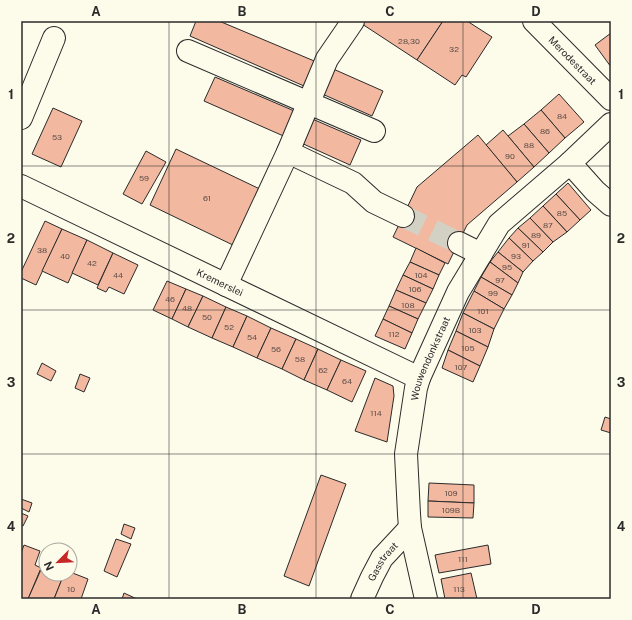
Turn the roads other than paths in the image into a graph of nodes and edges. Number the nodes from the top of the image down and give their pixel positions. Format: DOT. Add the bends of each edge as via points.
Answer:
graph roads {
  1 [pos="353,21"];
  2 [pos="534,21"];
  3 [pos="54,38"];
  4 [pos="188,51"];
  5 [pos="611,99"];
  6 [pos="309,103"];
  7 [pos="21,118"];
  8 [pos="611,124"];
  9 [pos="374,131"];
  10 [pos="288,152"];
  11 [pos="570,163"];
  12 [pos="21,186"];
  13 [pos="611,205"];
  14 [pos="403,216"];
  15 [pos="458,243"];
  16 [pos="481,254"];
  17 [pos="226,285"];
  18 [pos="419,378"];
  19 [pos="410,528"];
  20 [pos="362,599"];
  21 [pos="426,599"];
  1 -- 6 [label="street" via="327,59"];
  2 -- 5 [label="street, Merodestraat"];
  3 -- 7 [label="street"];
  4 -- 6 [label="street"];
  6 -- 9 [label="street"];
  6 -- 10 [label="street"];
  8 -- 11 [label="street, Wouwendonkstraat"];
  10 -- 14 [label="street" via="353,183 374,202"];
  10 -- 17 [label="street"];
  11 -- 13 [label="street"];
  11 -- 16 [label="street, Wouwendonkstraat" via="499,224"];
  12 -- 17 [label="street, Kremerslei"];
  15 -- 16 [label="street"];
  16 -- 18 [label="street, Wouwendonkstraat" via="458,292"];
  17 -- 18 [label="street, Kremerslei"];
  18 -- 19 [label="street, Wouwendonkstraat" via="406,454"];
  19 -- 20 [label="street, Gasstraat" via="382,558"];
  19 -- 21 [label="street, Wouwendonkstraat"];
}
